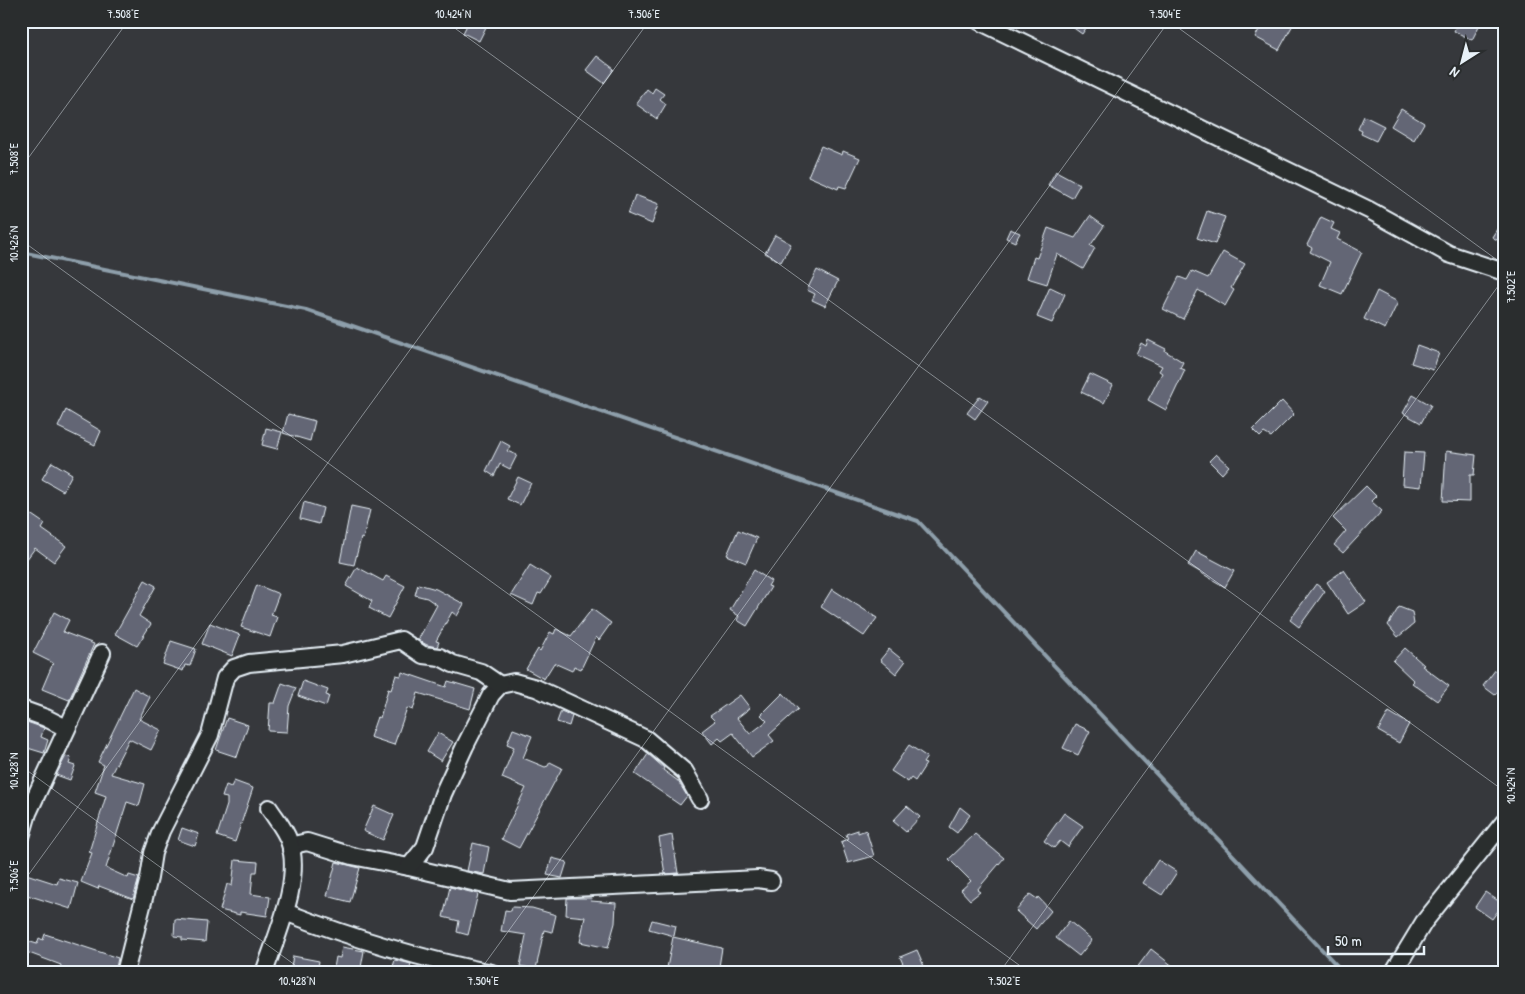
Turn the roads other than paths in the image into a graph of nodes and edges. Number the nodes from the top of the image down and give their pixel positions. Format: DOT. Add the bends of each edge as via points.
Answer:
graph roads {
  1 [pos="979,21"];
  2 [pos="1504,272"];
  3 [pos="102,653"];
  4 [pos="500,685"];
  5 [pos="21,709"];
  6 [pos="66,728"];
  7 [pos="700,798"];
  8 [pos="269,808"];
  9 [pos="1504,822"];
  10 [pos="21,837"];
  11 [pos="291,850"];
  12 [pos="409,867"];
  13 [pos="771,881"];
  14 [pos="285,912"];
  15 [pos="125,973"];
  16 [pos="264,973"];
  17 [pos="492,973"];
  18 [pos="1393,973"];
  1 -- 2 [label="street" via="1369,210 1449,254"];
  3 -- 6 [label="street"];
  4 -- 7 [label="street" via="514,682 536,688 646,739 685,772"];
  4 -- 12 [label="street" via="491,695 465,746 425,847"];
  4 -- 15 [label="street" via="481,672 453,664 440,656 423,655 401,640 343,654 249,663 234,668 225,678 210,735 153,853"];
  5 -- 6 [label="street"];
  6 -- 10 [label="street" via="28,813"];
  8 -- 11 [label="street" via="284,831"];
  9 -- 18 [label="street" via="1424,922"];
  11 -- 12 [label="street" via="307,842 352,856"];
  11 -- 14 [label="street" via="292,874"];
  12 -- 13 [label="street" via="510,891"];
  14 -- 16 [label="street"];
  14 -- 17 [label="street" via="345,935"];
}
